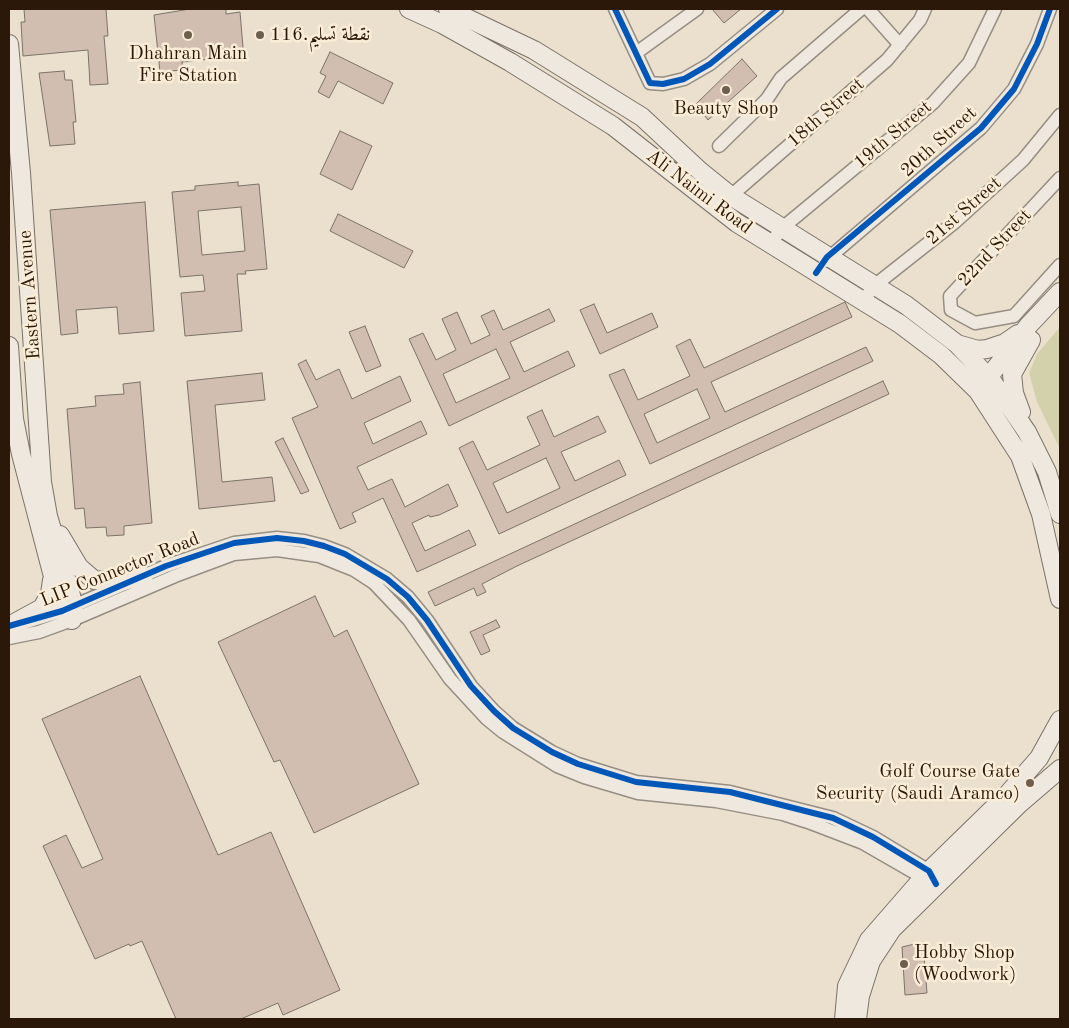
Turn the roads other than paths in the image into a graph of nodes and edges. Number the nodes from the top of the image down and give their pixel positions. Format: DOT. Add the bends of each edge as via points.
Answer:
graph roads {
  1 [pos="409,9"];
  2 [pos="448,9"];
  3 [pos="615,9"];
  4 [pos="697,9"];
  5 [pos="777,9"];
  6 [pos="861,9"];
  7 [pos="868,9"];
  8 [pos="925,9"];
  9 [pos="996,9"];
  10 [pos="1050,9"];
  11 [pos="9,44"];
  12 [pos="900,45"];
  13 [pos="636,54"];
  14 [pos="1060,116"];
  15 [pos="718,146"];
  16 [pos="1060,178"];
  17 [pos="731,196"];
  18 [pos="717,208"];
  19 [pos="781,229"];
  20 [pos="770,245"];
  21 [pos="827,257"];
  22 [pos="1060,265"];
  23 [pos="816,273"];
  24 [pos="874,286"];
  25 [pos="1060,292"];
  26 [pos="863,301"];
  27 [pos="1060,310"];
  28 [pos="1030,333"];
  29 [pos="957,344"];
  30 [pos="9,346"];
  31 [pos="35,376"];
  32 [pos="10,380"];
  33 [pos="986,383"];
  34 [pos="1028,432"];
  35 [pos="9,437"];
  36 [pos="20,454"];
  37 [pos="1060,514"];
  38 [pos="48,516"];
  39 [pos="51,572"];
  40 [pos="144,576"];
  41 [pos="1060,599"];
  42 [pos="70,613"];
  43 [pos="9,626"];
  44 [pos="9,638"];
  45 [pos="1060,720"];
  46 [pos="1060,744"];
  47 [pos="1039,758"];
  48 [pos="1059,769"];
  49 [pos="929,877"];
  50 [pos="844,1019"];
  51 [pos="857,1019"];
  1 -- 18 [label="main road, Ali Naimi Road" via="510,62 613,126"];
  2 -- 17 [label="main road, Ali Naimi Road" via="534,50 642,117"];
  3 -- 13 [label="street"];
  4 -- 13 [label="street"];
  5 -- 13 [label="street" via="710,64 684,79 650,84"];
  6 -- 15 [label="street" via="781,78 766,99"];
  7 -- 12 [label="street"];
  8 -- 12 [label="street, 18th Street"];
  9 -- 19 [label="street, 19th Street" via="969,63 933,103"];
  10 -- 21 [label="street, 20th Street" via="1037,44 1014,89 980,128"];
  11 -- 31 [label="main road, Eastern Avenue" via="21,164"];
  12 -- 17 [label="street, 18th Street" via="887,60"];
  14 -- 24 [label="street, 21st Street" via="1023,160 955,222"];
  16 -- 22 [label="street, 22nd Street" via="950,296 951,310 975,323 1014,316"];
  17 -- 18 [label="street, 18th Street"];
  17 -- 19 [label="main road, Ali Naimi Road"];
  18 -- 20 [label="main road, Ali Naimi Road"];
  19 -- 20 [label="street, 19th Street"];
  19 -- 21 [label="main road, Ali Naimi Road"];
  20 -- 23 [label="main road, Ali Naimi Road"];
  21 -- 23 [label="street, 20th Street"];
  21 -- 24 [label="main road, Ali Naimi Road"];
  23 -- 26 [label="main road, Ali Naimi Road"];
  24 -- 26 [label="street, 21st Street"];
  24 -- 29 [label="main road, Ali Naimi Road" via="906,305"];
  25 -- 28 [label="main road"];
  26 -- 33 [label="main road, Ali Naimi Road"];
  27 -- 28 [label="main road"];
  28 -- 29 [label="main road" via="997,347 978,350"];
  28 -- 33 [label="main road"];
  28 -- 34 [label="main road" via="1012,374 1014,393"];
  29 -- 33 [label="main road, Ali Naimi Road"];
  30 -- 32 [label="main road, Eastern Avenue"];
  31 -- 32 [label="main road"];
  31 -- 38 [label="main road, Eastern Avenue" via="42,482"];
  32 -- 36 [label="main road, Eastern Avenue"];
  33 -- 34 [label="main road"];
  33 -- 41 [label="main road" via="1020,456 1042,514"];
  34 -- 37 [label="main road" via="1047,472"];
  35 -- 36 [label="main road"];
  36 -- 39 [label="main road, Eastern Avenue"];
  38 -- 40 [label="main road, Eastern Avenue" via="79,567 94,580 119,582"];
  38 -- 42 [label="main road, Eastern Avenue"];
  39 -- 42 [label="main road, Eastern Avenue"];
  39 -- 43 [label="main road, Eastern Avenue" via="52,587 47,602 37,613"];
  40 -- 42 [label="street, LIP Connector Road"];
  40 -- 49 [label="street, LIP Connector Road" via="212,549 278,538 304,541 345,554 388,579 408,598 427,620 471,686 494,711 513,728 552,752 578,764 636,782 730,792 832,818 873,837"];
  42 -- 43 [label="street, LIP Connector Road"];
  42 -- 44 [label="street, LIP Connector Road" via="39,632"];
  42 -- 49 [label="street, LIP Connector Road" via="234,554 277,550 320,556 354,570 384,592 409,620 450,679 480,712 503,732 557,766 638,792 716,801 783,814 863,843"];
  45 -- 47 [label="main road"];
  46 -- 47 [label="main road"];
  47 -- 49 [label="main road"];
  48 -- 49 [label="main road"];
  49 -- 50 [label="main road" via="870,940 847,986"];
  49 -- 51 [label="main road" via="871,961"];
}
